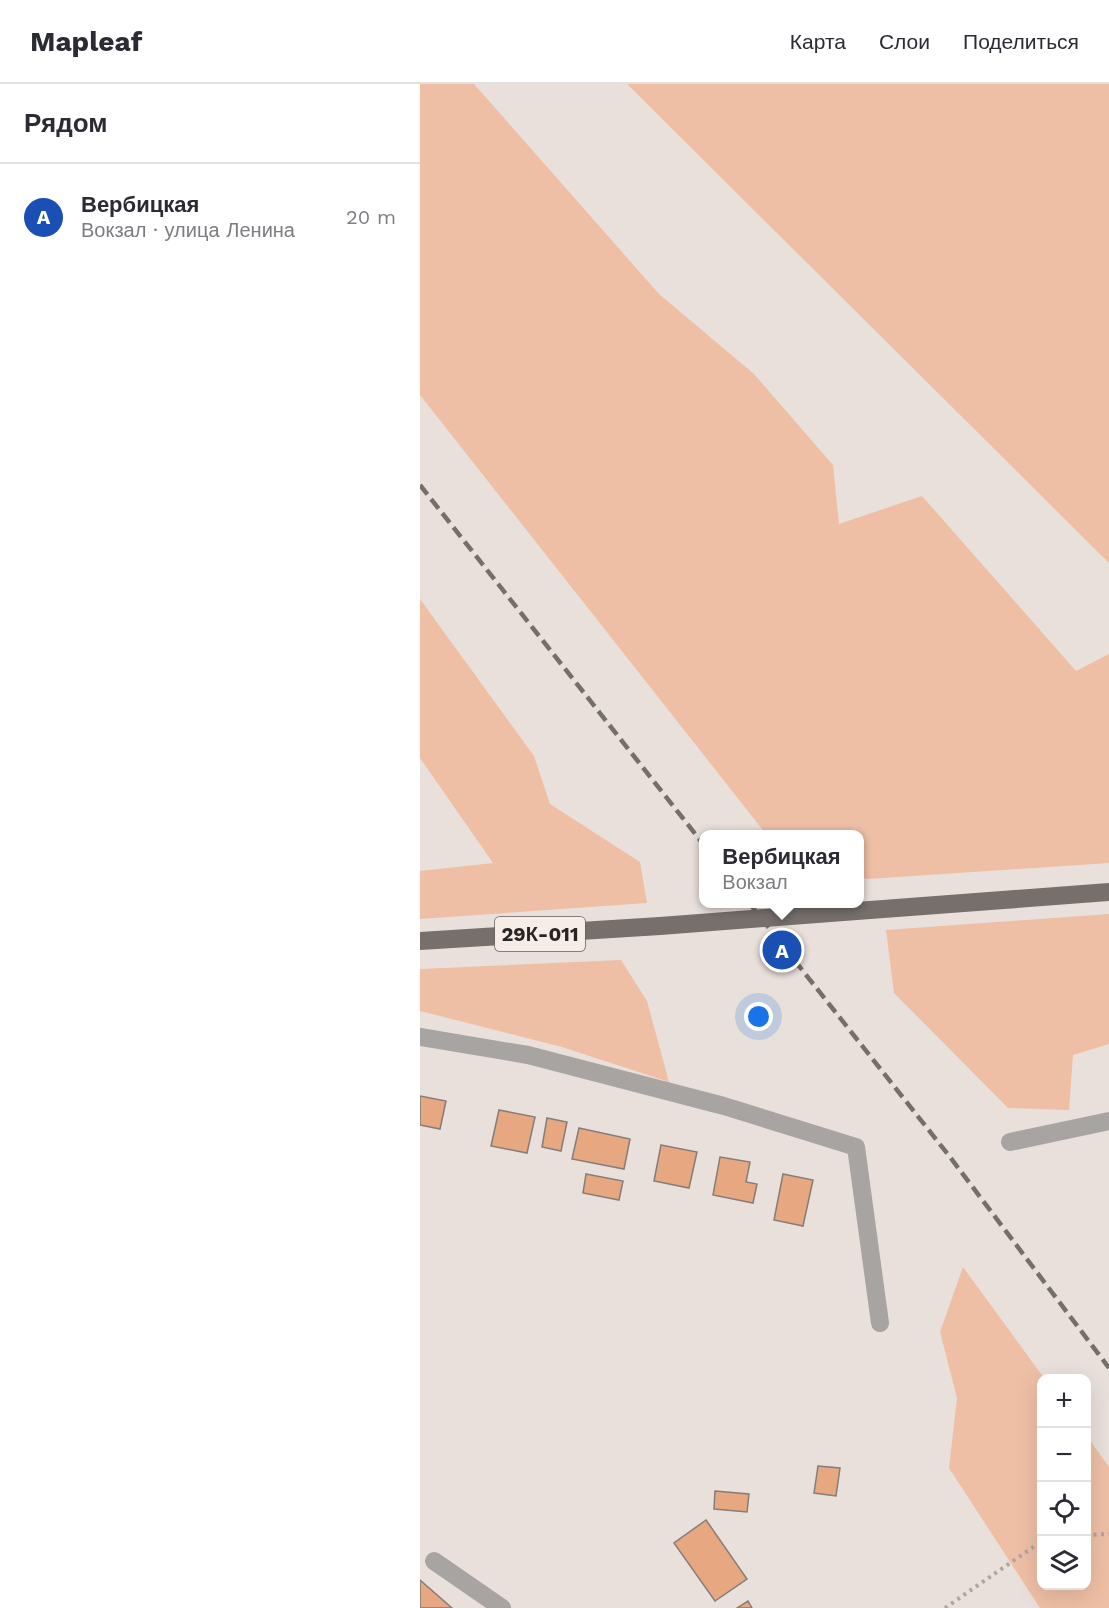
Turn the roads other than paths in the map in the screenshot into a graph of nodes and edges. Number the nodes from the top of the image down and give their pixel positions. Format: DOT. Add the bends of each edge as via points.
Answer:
graph roads {
  1 [pos="1109,892"];
  2 [pos="420,941"];
  3 [pos="420,1037"];
  4 [pos="1109,1121"];
  5 [pos="1010,1142"];
  6 [pos="880,1323"];
  7 [pos="434,1561"];
  8 [pos="501,1608"];
  1 -- 2 [label="main road, 29К-011, bridge"];
  3 -- 6 [label="street" via="528,1055 724,1106 856,1147"];
  4 -- 5 [label="street"];
  7 -- 8 [label="street"];
}
